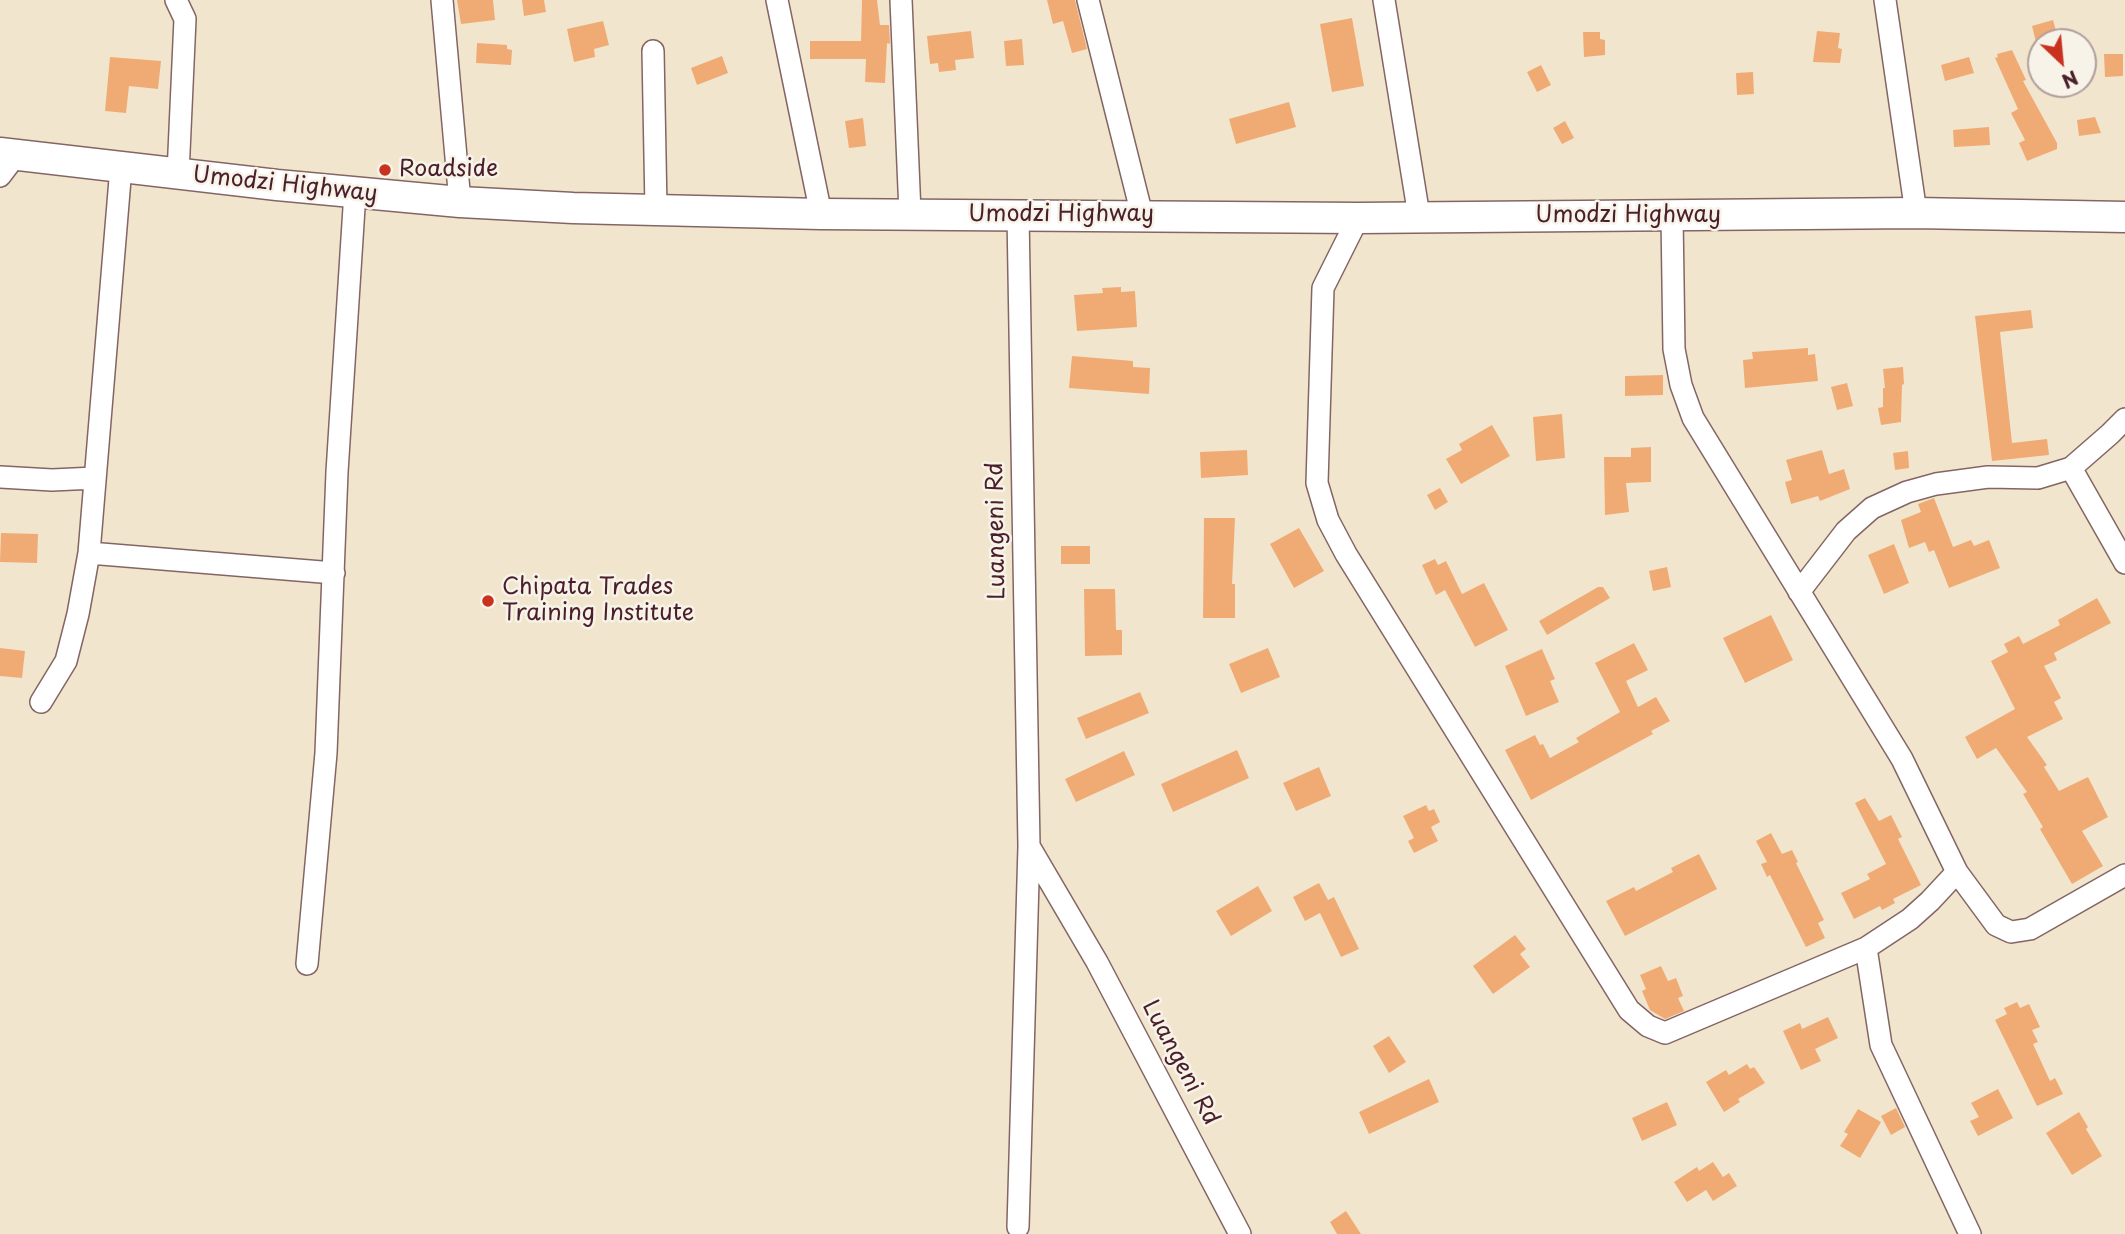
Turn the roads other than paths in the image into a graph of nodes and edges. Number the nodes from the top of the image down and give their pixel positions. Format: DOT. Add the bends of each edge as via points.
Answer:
graph roads {
  1 [pos="176,0"];
  2 [pos="442,0"];
  3 [pos="777,0"];
  4 [pos="901,0"];
  5 [pos="1088,0"];
  6 [pos="1384,0"];
  7 [pos="1885,0"];
  8 [pos="653,51"];
  9 [pos="5,161"];
  10 [pos="121,167"];
  11 [pos="178,174"];
  12 [pos="355,192"];
  13 [pos="460,202"];
  14 [pos="656,209"];
  15 [pos="910,213"];
  16 [pos="1916,213"];
  17 [pos="821,214"];
  18 [pos="1018,215"];
  19 [pos="1142,215"];
  20 [pos="1419,216"];
  21 [pos="1672,216"];
  22 [pos="1358,218"];
  23 [pos="2125,218"];
  24 [pos="2125,419"];
  25 [pos="2071,467"];
  26 [pos="0,477"];
  27 [pos="95,478"];
  28 [pos="89,554"];
  29 [pos="2125,563"];
  30 [pos="334,573"];
  31 [pos="1800,592"];
  32 [pos="41,702"];
  33 [pos="1029,846"];
  34 [pos="1957,872"];
  35 [pos="2125,875"];
  36 [pos="1866,948"];
  37 [pos="307,964"];
  38 [pos="1018,1227"];
  39 [pos="1240,1234"];
  40 [pos="1970,1234"];
  1 -- 11 [label="street" via="185,19"];
  2 -- 13 [label="street"];
  3 -- 17 [label="street"];
  4 -- 15 [label="street"];
  5 -- 19 [label="street"];
  6 -- 20 [label="street"];
  7 -- 16 [label="street"];
  8 -- 14 [label="street"];
  9 -- 10 [label="highway, Umodzi Highway"];
  10 -- 11 [label="highway, Umodzi Highway"];
  10 -- 27 [label="street"];
  11 -- 12 [label="highway, Umodzi Highway"];
  12 -- 13 [label="highway, Umodzi Highway"];
  12 -- 30 [label="street"];
  13 -- 14 [label="highway, Umodzi Highway"];
  14 -- 17 [label="highway, Umodzi Highway"];
  15 -- 17 [label="highway, Umodzi Highway"];
  15 -- 18 [label="highway, Umodzi Highway"];
  16 -- 21 [label="highway, Umodzi Highway"];
  16 -- 23 [label="highway, Umodzi Highway"];
  18 -- 19 [label="highway, Umodzi Highway"];
  18 -- 33 [label="street, Luangeni Rd"];
  19 -- 22 [label="highway, Umodzi Highway"];
  20 -- 21 [label="highway, Umodzi Highway"];
  20 -- 22 [label="highway, Umodzi Highway"];
  21 -- 31 [label="street" via="1674,349 1681,385 1693,418"];
  22 -- 36 [label="street" via="1322,288 1317,483 1328,520 1629,1010 1665,1033"];
  24 -- 25 [label="street"];
  25 -- 29 [label="street"];
  25 -- 31 [label="street" via="2038,478 1987,477 1936,484 1872,508 1846,531"];
  26 -- 27 [label="street"];
  27 -- 28 [label="street"];
  28 -- 30 [label="street"];
  28 -- 32 [label="street" via="66,661"];
  30 -- 37 [label="street" via="326,753"];
  31 -- 34 [label="street" via="1902,759"];
  33 -- 38 [label="street, Luangeni Rd"];
  33 -- 39 [label="street, Luangeni Rd" via="1097,962"];
  34 -- 35 [label="street" via="1996,925 2011,932 2030,929"];
  34 -- 36 [label="street" via="1910,919"];
  36 -- 40 [label="street" via="1881,1045"];
}
